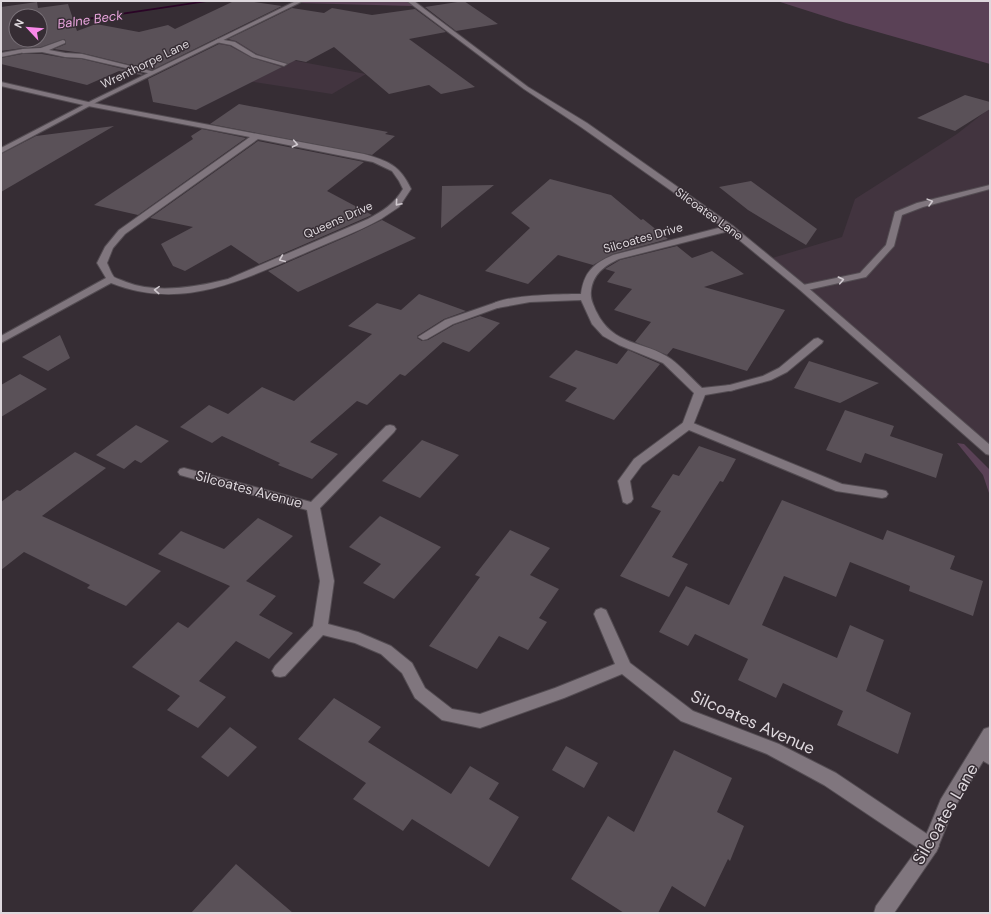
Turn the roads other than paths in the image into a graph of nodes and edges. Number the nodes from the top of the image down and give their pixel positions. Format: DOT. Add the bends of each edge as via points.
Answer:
graph roads {
  1 [pos="300,1"];
  2 [pos="410,1"];
  3 [pos="218,41"];
  4 [pos="63,42"];
  5 [pos="42,50"];
  6 [pos="1,55"];
  7 [pos="284,64"];
  8 [pos="152,72"];
  9 [pos="1,84"];
  10 [pos="88,104"];
  11 [pos="257,136"];
  12 [pos="1,151"];
  13 [pos="990,187"];
  14 [pos="730,228"];
  15 [pos="111,279"];
  16 [pos="803,288"];
  17 [pos="584,297"];
  18 [pos="423,337"];
  19 [pos="1,340"];
  20 [pos="818,341"];
  21 [pos="700,392"];
  22 [pos="688,425"];
  23 [pos="390,428"];
  24 [pos="990,450"];
  25 [pos="184,472"];
  26 [pos="882,494"];
  27 [pos="627,498"];
  28 [pos="314,507"];
  29 [pos="601,614"];
  30 [pos="320,628"];
  31 [pos="624,667"];
  32 [pos="280,671"];
  33 [pos="990,734"];
  34 [pos="986,754"];
  35 [pos="930,846"];
  36 [pos="883,913"];
  1 -- 3 [label="street, Wrenthorpe Lane"];
  2 -- 14 [label="street, Silcoates Lane" via="526,88 584,125"];
  3 -- 7 [label="street" via="233,43 254,56"];
  3 -- 8 [label="street, Wrenthorpe Lane"];
  4 -- 5 [label="street"];
  5 -- 6 [label="street"];
  5 -- 8 [label="street"];
  8 -- 10 [label="street, Wrenthorpe Lane"];
  9 -- 10 [label="street, Queens Drive"];
  10 -- 11 [label="street, Queens Drive"];
  10 -- 12 [label="street, Wrenthorpe Lane"];
  11 -- 15 [label="street" via="122,232 109,246 102,263"];
  11 -- 15 [label="street, Queens Drive, one-way" via="381,161 403,178 407,189 402,200 392,210 371,221 231,281 206,288 179,291 150,290 128,286"];
  16 -- 13 [label="street, one-way" via="863,275 890,246 898,214 920,205"];
  14 -- 16 [label="street, Silcoates Lane"];
  14 -- 17 [label="street, Silcoates Drive" via="616,257 601,264 587,284"];
  15 -- 19 [label="street"];
  16 -- 24 [label="street, Silcoates Lane"];
  17 -- 18 [label="street" via="544,297 497,305 449,322"];
  17 -- 21 [label="street" via="597,324 607,334 667,361"];
  20 -- 21 [label="street" via="783,370 767,378 730,388"];
  21 -- 22 [label="street"];
  22 -- 26 [label="street" via="840,488"];
  22 -- 27 [label="street" via="638,462 624,481"];
  23 -- 28 [label="street, Silcoates Avenue"];
  25 -- 28 [label="street, Silcoates Avenue"];
  28 -- 30 [label="street, Silcoates Avenue" via="328,581"];
  29 -- 31 [label="street, Silcoates Avenue"];
  30 -- 31 [label="street" via="358,638 386,650 407,668 420,693 448,715 480,721 559,694"];
  30 -- 32 [label="street"];
  31 -- 35 [label="street, Silcoates Avenue" via="687,716 773,749 830,779"];
  33 -- 34 [label="street, Silcoates Lane"];
  34 -- 35 [label="street, Silcoates Lane" via="946,805"];
  35 -- 36 [label="street, Silcoates Lane"];
}
